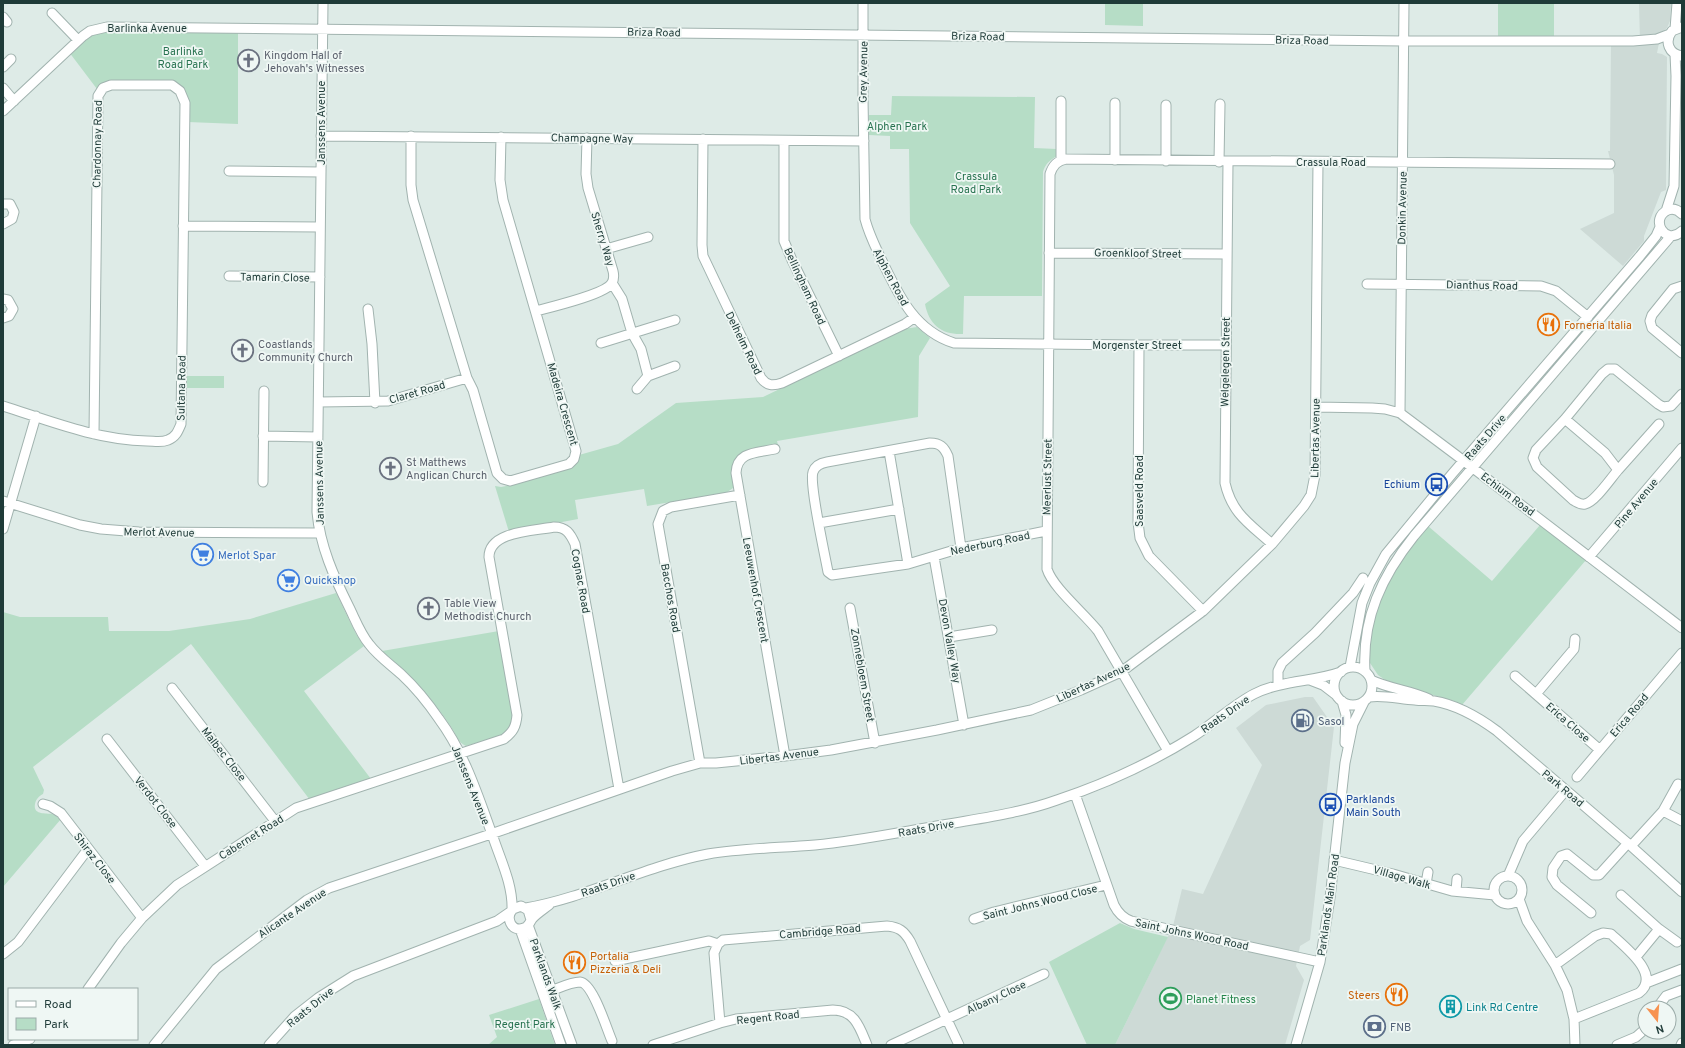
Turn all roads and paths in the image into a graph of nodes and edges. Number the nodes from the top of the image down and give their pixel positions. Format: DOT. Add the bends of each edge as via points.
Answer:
graph roads {
  1 [pos="323,3"];
  2 [pos="864,3"];
  3 [pos="1404,3"];
  4 [pos="1678,3"];
  5 [pos="52,13"];
  6 [pos="323,29"];
  7 [pos="1676,30"];
  8 [pos="864,34"];
  9 [pos="78,40"];
  10 [pos="1404,41"];
  11 [pos="1634,41"];
  12 [pos="1675,52"];
  13 [pos="11,59"];
  14 [pos="3,67"];
  15 [pos="3,88"];
  16 [pos="1061,101"];
  17 [pos="14,102"];
  18 [pos="1115,103"];
  19 [pos="1220,104"];
  20 [pos="1166,105"];
  21 [pos="3,111"];
  22 [pos="321,136"];
  23 [pos="411,136"];
  24 [pos="501,137"];
  25 [pos="586,138"];
  26 [pos="703,139"];
  27 [pos="784,141"];
  28 [pos="864,141"];
  29 [pos="1115,160"];
  30 [pos="1166,161"];
  31 [pos="1058,162"];
  32 [pos="1224,162"];
  33 [pos="1318,162"];
  34 [pos="1403,162"];
  35 [pos="1610,164"];
  36 [pos="229,171"];
  37 [pos="321,172"];
  38 [pos="3,204"];
  39 [pos="1666,211"];
  40 [pos="1682,213"];
  41 [pos="3,224"];
  42 [pos="184,226"];
  43 [pos="320,227"];
  44 [pos="1660,227"];
  45 [pos="1679,234"];
  46 [pos="648,237"];
  47 [pos="606,249"];
  48 [pos="1049,253"];
  49 [pos="1227,254"];
  50 [pos="229,276"];
  51 [pos="320,277"];
  52 [pos="1367,284"];
  53 [pos="1401,284"];
  54 [pos="614,285"];
  55 [pos="1682,286"];
  56 [pos="3,299"];
  57 [pos="368,309"];
  58 [pos="536,311"];
  59 [pos="915,317"];
  60 [pos="1588,317"];
  61 [pos="3,318"];
  62 [pos="675,320"];
  63 [pos="632,333"];
  64 [pos="601,343"];
  65 [pos="1049,344"];
  66 [pos="1226,345"];
  67 [pos="1139,346"];
  68 [pos="1682,353"];
  69 [pos="839,356"];
  70 [pos="675,366"];
  71 [pos="648,376"];
  72 [pos="467,378"];
  73 [pos="637,389"];
  74 [pos="264,391"];
  75 [pos="1682,394"];
  76 [pos="319,402"];
  77 [pos="375,402"];
  78 [pos="3,406"];
  79 [pos="1316,407"];
  80 [pos="1400,413"];
  81 [pos="36,416"];
  82 [pos="1565,419"];
  83 [pos="1659,424"];
  84 [pos="94,434"];
  85 [pos="264,436"];
  86 [pos="318,437"];
  87 [pos="1682,448"];
  88 [pos="774,449"];
  89 [pos="889,451"];
  90 [pos="1464,461"];
  91 [pos="1472,468"];
  92 [pos="1618,470"];
  93 [pos="263,482"];
  94 [pos="740,495"];
  95 [pos="7,502"];
  96 [pos="899,509"];
  97 [pos="819,523"];
  98 [pos="3,529"];
  99 [pos="1046,531"];
  100 [pos="320,533"];
  101 [pos="1272,544"];
  102 [pos="961,548"];
  103 [pos="934,557"];
  104 [pos="1589,557"];
  105 [pos="908,564"];
  106 [pos="1363,578"];
  107 [pos="850,608"];
  108 [pos="1203,611"];
  109 [pos="1682,628"];
  110 [pos="992,630"];
  111 [pos="949,637"];
  112 [pos="1576,639"];
  113 [pos="1682,653"];
  114 [pos="1350,667"];
  115 [pos="1365,671"];
  116 [pos="1121,672"];
  117 [pos="1341,672"];
  118 [pos="1515,676"];
  119 [pos="1310,680"];
  120 [pos="1371,680"];
  121 [pos="1278,684"];
  122 [pos="172,688"];
  123 [pos="1536,694"];
  124 [pos="1339,698"];
  125 [pos="1366,700"];
  126 [pos="1433,701"];
  127 [pos="964,725"];
  128 [pos="107,739"];
  129 [pos="875,742"];
  130 [pos="1600,750"];
  131 [pos="1168,751"];
  132 [pos="461,754"];
  133 [pos="785,756"];
  134 [pos="700,763"];
  135 [pos="1345,763"];
  136 [pos="1577,777"];
  137 [pos="1678,784"];
  138 [pos="619,789"];
  139 [pos="1566,790"];
  140 [pos="1075,794"];
  141 [pos="43,804"];
  142 [pos="1663,811"];
  143 [pos="275,821"];
  144 [pos="1682,821"];
  145 [pos="491,834"];
  146 [pos="1630,844"];
  147 [pos="88,849"];
  148 [pos="1334,860"];
  149 [pos="205,866"];
  150 [pos="1428,872"];
  151 [pos="1512,877"];
  152 [pos="1457,879"];
  153 [pos="1426,884"];
  154 [pos="1106,885"];
  155 [pos="510,886"];
  156 [pos="1456,891"];
  157 [pos="1494,891"];
  158 [pos="1682,892"];
  159 [pos="1621,895"];
  160 [pos="1515,901"];
  161 [pos="550,904"];
  162 [pos="524,907"];
  163 [pos="511,911"];
  164 [pos="1591,913"];
  165 [pos="142,918"];
  166 [pos="974,919"];
  167 [pos="523,925"];
  168 [pos="1659,929"];
  169 [pos="446,941"];
  170 [pos="1677,942"];
  171 [pos="718,944"];
  172 [pos="3,954"];
  173 [pos="1636,957"];
  174 [pos="615,961"];
  175 [pos="1320,962"];
  176 [pos="1555,965"];
  177 [pos="1682,970"];
  178 [pos="1044,974"];
  179 [pos="1646,982"];
  180 [pos="89,988"];
  181 [pos="1682,990"];
  182 [pos="552,991"];
  183 [pos="542,994"];
  184 [pos="1663,1000"];
  185 [pos="947,1019"];
  186 [pos="1574,1019"];
  187 [pos="720,1023"];
  188 [pos="1637,1036"];
  189 [pos="27,1040"];
  190 [pos="612,1041"];
  191 [pos="13,1045"];
  192 [pos="154,1045"];
  193 [pos="269,1045"];
  194 [pos="561,1045"];
  195 [pos="572,1045"];
  196 [pos="653,1045"];
  197 [pos="867,1045"];
  198 [pos="891,1045"];
  199 [pos="959,1045"];
  200 [pos="1296,1045"];
  201 [pos="1575,1045"];
  202 [pos="1617,1045"];
  1 -- 6 [label="street, Janssens Avenue"];
  2 -- 8 [label="street, Grey Avenue"];
  3 -- 10 [label="street, Donkin Avenue"];
  4 -- 7 [label="street"];
  5 -- 9 [label="street"];
  6 -- 8 [label="street, Briza Road"];
  6 -- 9 [label="street, Barlinka Avenue" via="107,27 90,31"];
  6 -- 22 [label="street, Janssens Avenue"];
  7 -- 11 [label="street, Briza Road" via="1657,39"];
  7 -- 12 [label="street" via="1668,41"];
  8 -- 10 [label="street, Briza Road"];
  8 -- 28 [label="street, Grey Avenue"];
  9 -- 17 [label="street, Barlinka Avenue"];
  10 -- 11 [label="street, Briza Road"];
  10 -- 34 [label="street, Donkin Avenue"];
  11 -- 12 [label="street, Briza Road"];
  12 -- 39 [label="street" via="1674,186"];
  13 -- 14 [label="street"];
  15 -- 17 [label="street"];
  16 -- 31 [label="street, Meerlust Street"];
  17 -- 21 [label="street, Barlinka Avenue"];
  18 -- 29 [label="street"];
  19 -- 32 [label="street, Welgelegen Street"];
  20 -- 30 [label="street"];
  22 -- 23 [label="street, Champagne Way"];
  22 -- 37 [label="street, Janssens Avenue"];
  23 -- 24 [label="street, Champagne Way"];
  23 -- 72 [label="street, Madeira Crescent" via="412,195"];
  24 -- 25 [label="street, Champagne Way"];
  24 -- 58 [label="street, Madeira Crescent" via="501,191"];
  25 -- 26 [label="street, Champagne Way"];
  25 -- 47 [label="street, Sherry Way" via="587,181"];
  26 -- 27 [label="street, Champagne Way"];
  26 -- 69 [label="street, Delheim Road" via="703,256 760,378 764,383 774,386"];
  27 -- 28 [label="street, Champagne Way"];
  27 -- 69 [label="street, Bellingham Road" via="784,241"];
  28 -- 59 [label="street, Alphen Road" via="867,226 899,296"];
  29 -- 30 [label="street, Crassula Road"];
  29 -- 31 [label="street, Crassula Road"];
  30 -- 32 [label="street, Crassula Road"];
  31 -- 48 [label="street, Meerlust Street" via="1050,174"];
  32 -- 33 [label="street, Crassula Road"];
  32 -- 49 [label="street, Welgelegen Street"];
  33 -- 34 [label="street, Crassula Road"];
  33 -- 79 [label="street, Libertas Avenue"];
  34 -- 35 [label="street, Crassula Road"];
  34 -- 53 [label="street, Donkin Avenue"];
  36 -- 37 [label="street, Janssens Avenue"];
  37 -- 43 [label="street, Janssens Avenue"];
  38 -- 41 [label="street" via="10,204 14,212 12,219"];
  39 -- 40 [label="street"];
  39 -- 44 [label="street, Raats Drive" via="1660,218"];
  42 -- 43 [label="street"];
  42 -- 84 [label="street, Sultana Road" via="180,428 176,435 163,441 125,441"];
  42 -- 84 [label="street, Chardonnay Road" via="183,94 169,85 111,85 100,90 97,99"];
  43 -- 51 [label="street, Janssens Avenue"];
  44 -- 45 [label="street" via="1665,234"];
  44 -- 60 [label="street, Raats Drive" via="1649,246"];
  45 -- 91 [label="street, Raats Drive"];
  46 -- 47 [label="street"];
  47 -- 54 [label="street, Sherry Way" via="613,271"];
  48 -- 49 [label="street, Groenkloof Street"];
  48 -- 65 [label="street, Meerlust Street"];
  49 -- 66 [label="street, Welgelegen Street"];
  50 -- 51 [label="street, Tamarin Close"];
  51 -- 76 [label="street, Janssens Avenue"];
  52 -- 53 [label="street, Dianthus Road"];
  53 -- 60 [label="street, Dianthus Road" via="1548,288 1556,291"];
  53 -- 80 [label="street, Donkin Avenue"];
  54 -- 58 [label="street, Sherry Way"];
  54 -- 63 [label="street" via="622,299"];
  55 -- 68 [label="street" via="1673,289 1650,321 1652,328"];
  56 -- 61 [label="street" via="8,300 13,309 9,316"];
  57 -- 77 [label="street"];
  58 -- 72 [label="street, Madeira Crescent" via="576,447 576,455 572,462 514,481 501,478 496,470"];
  59 -- 65 [label="street, Alphen Road" via="938,337 954,343"];
  59 -- 69 [label="street, Delheim Road"];
  60 -- 90 [label="street, Raats Drive"];
  62 -- 63 [label="street"];
  63 -- 64 [label="street"];
  63 -- 71 [label="street" via="641,349"];
  65 -- 67 [label="street, Morgenster Street"];
  65 -- 99 [label="street, Meerlust Street"];
  66 -- 67 [label="street, Morgenster Street"];
  66 -- 101 [label="street, Welgelegen Street" via="1224,473 1227,490 1240,516"];
  67 -- 108 [label="street, Saasveld Road" via="1140,538 1149,556"];
  70 -- 71 [label="street"];
  71 -- 73 [label="street"];
  72 -- 77 [label="street, Claret Road" via="398,399"];
  74 -- 85 [label="street"];
  75 -- 82 [label="street" via="1671,406 1663,407 1618,371 1610,368 1602,374"];
  76 -- 77 [label="street, Claret Road"];
  76 -- 86 [label="street, Janssens Avenue"];
  78 -- 81 [label="street"];
  79 -- 80 [label="street, Echium Road" via="1372,408"];
  79 -- 101 [label="street, Libertas Avenue" via="1315,475 1310,495"];
  80 -- 90 [label="street, Echium Road"];
  81 -- 84 [label="street, Sultana Road"];
  81 -- 95 [label="street"];
  82 -- 92 [label="street" via="1605,453"];
  82 -- 92 [label="street" via="1535,453 1533,461 1536,467 1573,500 1582,504 1589,503"];
  83 -- 92 [label="street"];
  85 -- 86 [label="street"];
  85 -- 93 [label="street"];
  86 -- 100 [label="street, Janssens Avenue"];
  87 -- 104 [label="street, Pine Avenue"];
  88 -- 94 [label="street, Leeuwenhof Crescent" via="745,456 738,462 736,474"];
  89 -- 96 [label="street"];
  89 -- 97 [label="street, Nederburg Road" via="827,462 815,468 812,479"];
  89 -- 102 [label="street, Nederburg Road" via="934,443 945,449"];
  90 -- 91 [label="street, Echium Road"];
  90 -- 114 [label="street, Raats Drive" via="1395,541 1374,574 1362,603"];
  91 -- 104 [label="street, Echium Road"];
  91 -- 115 [label="street, Raats Drive" via="1414,536 1388,572 1375,601 1369,623 1364,652"];
  94 -- 133 [label="street, Leeuwenhof Crescent"];
  94 -- 134 [label="street, Bacchos Road" via="671,507 663,511 658,524"];
  95 -- 98 [label="street"];
  95 -- 100 [label="street, Merlot Avenue" via="80,525 116,531"];
  96 -- 97 [label="street"];
  96 -- 105 [label="street"];
  97 -- 105 [label="street, Nederburg Road" via="828,572 832,575"];
  99 -- 102 [label="street, Nederburg Road"];
  99 -- 116 [label="street, Meerlust Street" via="1048,575 1098,631"];
  100 -- 132 [label="street, Janssens Avenue" via="333,571 361,632 374,649 426,701"];
  101 -- 108 [label="street, Libertas Avenue"];
  102 -- 103 [label="street, Nederburg Road"];
  103 -- 105 [label="street, Nederburg Road"];
  103 -- 111 [label="street, Devon Valley Way"];
  104 -- 109 [label="street, Echium Road"];
  106 -- 121 [label="street" via="1353,593 1315,633 1282,663 1278,671"];
  107 -- 129 [label="street, Zonnebloem Street"];
  108 -- 116 [label="street, Libertas Avenue"];
  110 -- 111 [label="street"];
  111 -- 127 [label="street, Devon Valley Way"];
  112 -- 123 [label="street, Erica Close" via="1574,649"];
  113 -- 130 [label="street, Erica Road"];
  114 -- 115 [label="street"];
  114 -- 117 [label="street"];
  115 -- 120 [label="street"];
  116 -- 127 [label="street, Libertas Avenue" via="1031,710"];
  116 -- 131 [label="street, Meerlust Street"];
  117 -- 119 [label="street, Raats Drive"];
  117 -- 124 [label="street" via="1335,682"];
  118 -- 123 [label="street, Erica Close"];
  119 -- 121 [label="street, Raats Drive"];
  119 -- 124 [label="street" via="1323,685"];
  120 -- 125 [label="street" via="1372,687"];
  120 -- 126 [label="street, Park Road"];
  121 -- 131 [label="street, Raats Drive" via="1242,701"];
  122 -- 143 [label="street, Malbec Close"];
  123 -- 130 [label="street, Erica Close"];
  124 -- 125 [label="street" via="1350,705"];
  124 -- 135 [label="street, Parklands Main Road" via="1346,715"];
  125 -- 126 [label="street, Park Road" via="1384,695"];
  125 -- 135 [label="street, Parklands Main Road" via="1353,724"];
  126 -- 139 [label="street, Park Road" via="1466,711 1482,720"];
  127 -- 129 [label="street, Libertas Avenue"];
  128 -- 149 [label="street, Verdot Close"];
  129 -- 133 [label="street, Libertas Avenue"];
  130 -- 136 [label="street, Erica Road"];
  131 -- 140 [label="street, Raats Drive" via="1117,777"];
  132 -- 138 [label="street, Cognac Road" via="504,739 514,730 516,724 517,715 490,562 490,548 498,539 505,536 561,527 571,534 574,544"];
  132 -- 143 [label="street, Cabernet Road" via="296,808"];
  132 -- 145 [label="street, Janssens Avenue"];
  133 -- 134 [label="street, Libertas Avenue"];
  134 -- 138 [label="street, Libertas Avenue"];
  135 -- 148 [label="street, Parklands Main Road"];
  137 -- 142 [label="street"];
  138 -- 145 [label="street, Libertas Avenue"];
  139 -- 146 [label="street, Park Road"];
  139 -- 151 [label="street" via="1523,841"];
  140 -- 154 [label="street, Saint Johns Wood Road"];
  140 -- 161 [label="street, Raats Drive" via="1019,811 851,840 698,856"];
  141 -- 147 [label="street, Shiraz Close" via="61,813"];
  142 -- 144 [label="street"];
  142 -- 146 [label="street"];
  143 -- 149 [label="street, Cabernet Road"];
  145 -- 155 [label="street, Janssens Avenue"];
  145 -- 192 [label="street, Alicante Avenue" via="329,888 307,900 216,969"];
  146 -- 158 [label="street, Park Road"];
  146 -- 164 [label="street" via="1596,876 1568,854 1561,856 1552,868 1552,877 1558,885"];
  147 -- 165 [label="street, Shiraz Close"];
  147 -- 172 [label="street" via="18,942"];
  148 -- 153 [label="street, Village Walk"];
  148 -- 175 [label="street, Parklands Main Road"];
  149 -- 165 [label="street, Cabernet Road" via="177,885"];
  150 -- 153 [label="street"];
  151 -- 157 [label="street" via="1499,879"];
  151 -- 160 [label="street" via="1522,888"];
  152 -- 156 [label="street"];
  153 -- 156 [label="street, Village Walk"];
  154 -- 166 [label="street, Saint Johns Wood Close"];
  154 -- 175 [label="street, Saint Johns Wood Road" via="1116,909 1121,916 1131,921"];
  155 -- 162 [label="street, Janssens Avenue"];
  155 -- 163 [label="street, Janssens Avenue"];
  156 -- 157 [label="street, Village Walk"];
  157 -- 160 [label="street" via="1501,902"];
  159 -- 168 [label="street"];
  160 -- 176 [label="street"];
  161 -- 162 [label="street, Raats Drive"];
  161 -- 167 [label="street, Raats Drive"];
  162 -- 163 [label="street" via="517,907"];
  162 -- 167 [label="street" via="530,913"];
  163 -- 167 [label="street" via="509,920"];
  163 -- 169 [label="street, Raats Drive" via="497,921"];
  165 -- 180 [label="street, Cabernet Road"];
  167 -- 169 [label="street, Raats Drive" via="500,925"];
  167 -- 182 [label="street, Parklands Walk"];
  167 -- 183 [label="street, Parklands Walk"];
  168 -- 170 [label="street"];
  168 -- 173 [label="street"];
  169 -- 193 [label="street, Raats Drive" via="353,976 295,1016"];
  171 -- 174 [label="street, Cambridge Road" via="709,941"];
  171 -- 185 [label="street, Cambridge Road" via="730,939 895,927 902,930 910,942"];
  171 -- 187 [label="street" via="714,953"];
  173 -- 176 [label="street" via="1611,934 1603,933"];
  173 -- 179 [label="street"];
  175 -- 200 [label="street, Parklands Main Road"];
  176 -- 186 [label="street" via="1567,990"];
  177 -- 179 [label="street"];
  178 -- 185 [label="street, Albany Close"];
  179 -- 186 [label="street" via="1638,994"];
  181 -- 184 [label="street" via="1666,996"];
  182 -- 183 [label="street"];
  182 -- 190 [label="street" via="576,983 587,985"];
  182 -- 195 [label="street, Parklands Walk"];
  183 -- 194 [label="street, Parklands Walk"];
  185 -- 198 [label="street, Albany Close"];
  185 -- 199 [label="street, Cambridge Road"];
  186 -- 201 [label="street"];
  187 -- 196 [label="street, Regent Road"];
  187 -- 197 [label="street, Regent Road" via="750,1017 838,1010 848,1013 855,1020"];
  188 -- 202 [label="street"];
  189 -- 191 [label="street"];
}
